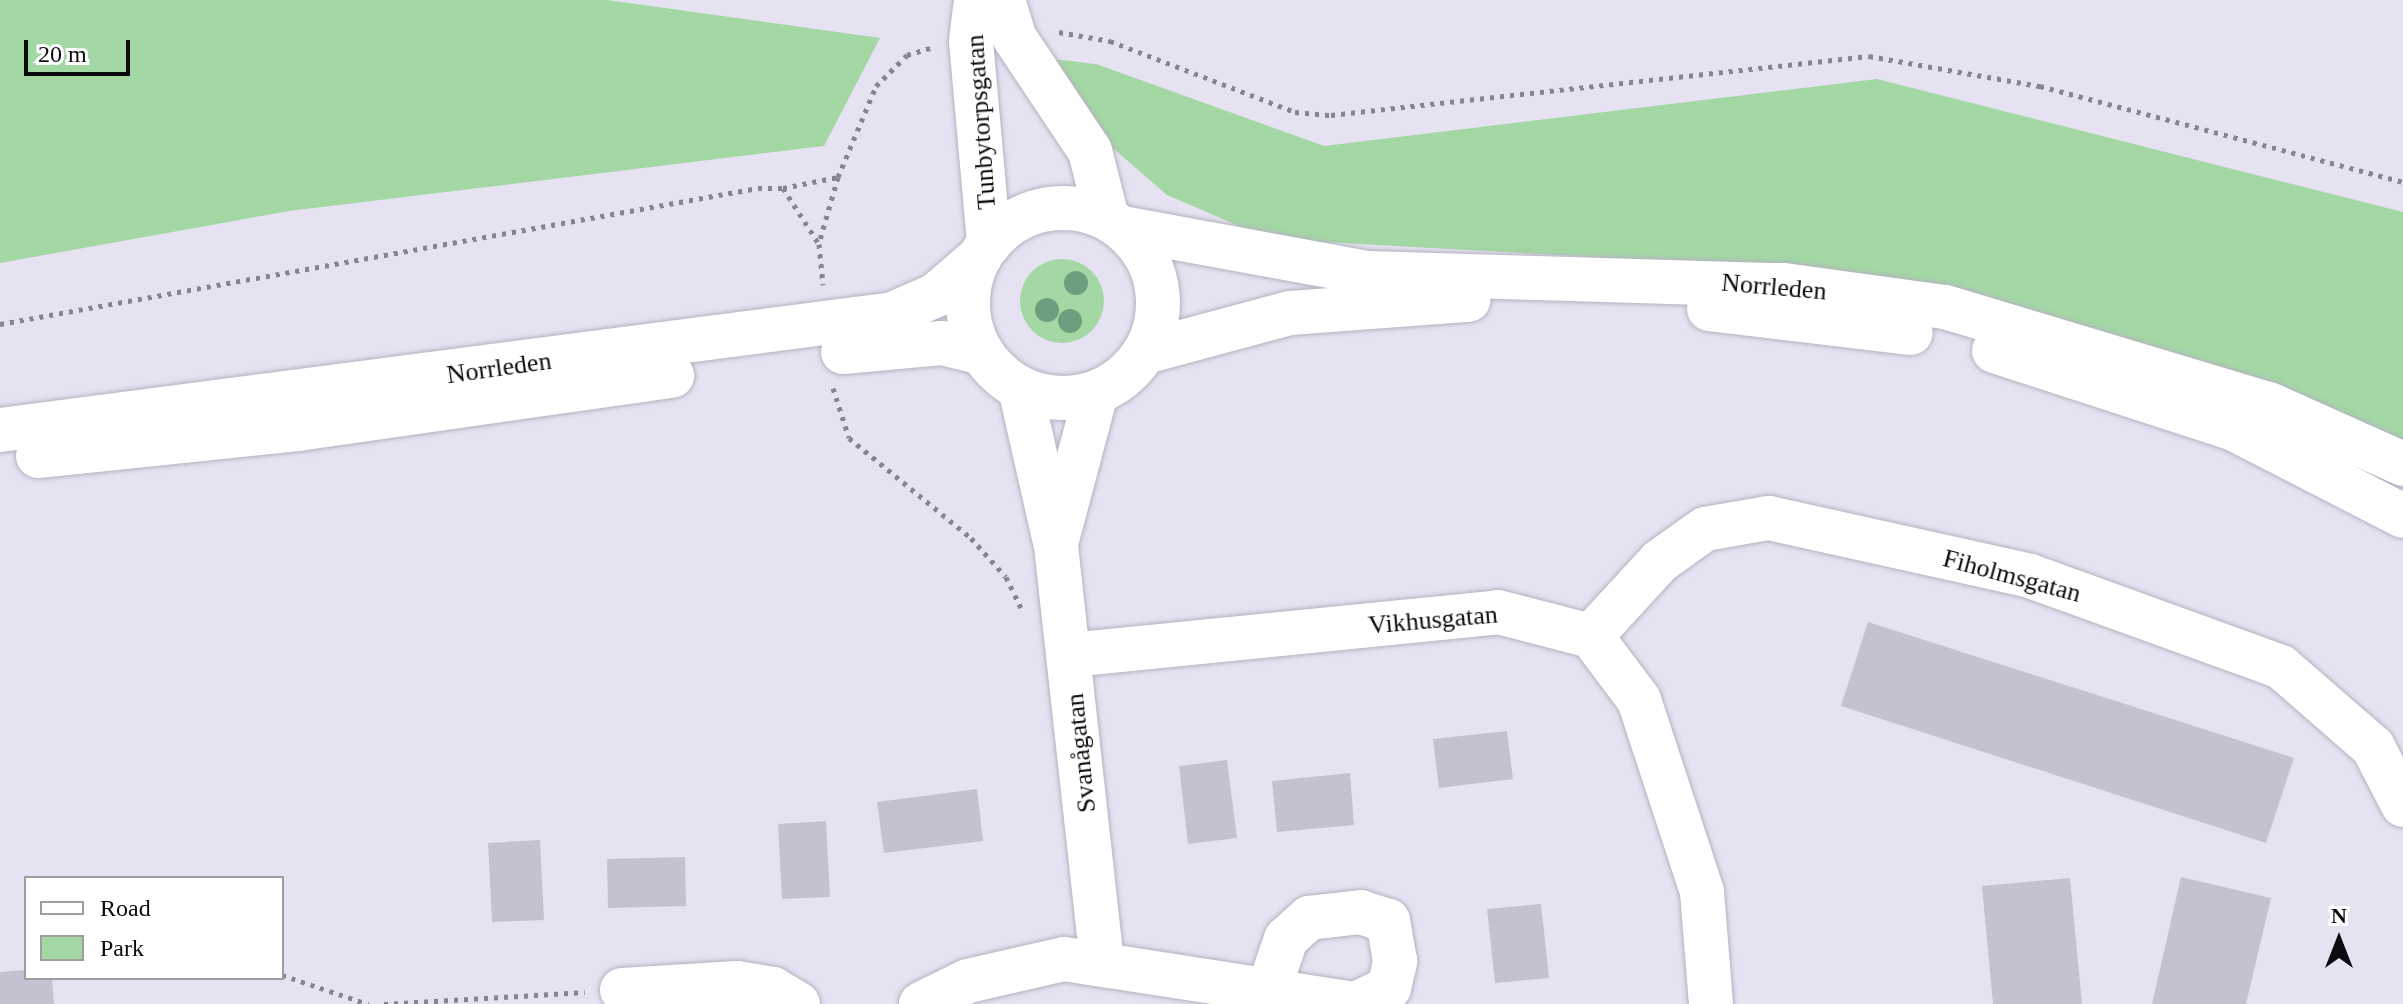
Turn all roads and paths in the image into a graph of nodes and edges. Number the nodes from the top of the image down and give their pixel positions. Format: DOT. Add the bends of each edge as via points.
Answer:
graph roads {
  1 [pos="976,0"];
  2 [pos="1003,0"];
  3 [pos="1361,111"];
  4 [pos="2403,182"];
  5 [pos="783,188"];
  6 [pos="1115,223"];
  7 [pos="819,244"];
  8 [pos="984,250"];
  9 [pos="823,290"];
  10 [pos="0,324"];
  11 [pos="1145,352"];
  12 [pos="982,353"];
  13 [pos="833,388"];
  14 [pos="1020,388"];
  15 [pos="1096,393"];
  16 [pos="0,430"];
  17 [pos="0,460"];
  18 [pos="2403,464"];
  19 [pos="2403,516"];
  20 [pos="1056,546"];
  21 [pos="1026,620"];
  22 [pos="1591,636"];
  23 [pos="1070,655"];
  24 [pos="2403,805"];
  25 [pos="1102,960"];
  26 [pos="284,976"];
  27 [pos="1269,988"];
  28 [pos="622,990"];
  29 [pos="368,1004"];
  30 [pos="384,1004"];
  31 [pos="798,1004"];
  32 [pos="921,1004"];
  33 [pos="1711,1004"];
  1 -- 8 [label="main road, Tunbytorpsgatan" via="971,41"];
  2 -- 6 [label="main road, Tunbytorpsgatan" via="1014,37 1090,151"];
  3 -- 4 [label="path" via="1869,56 2040,86"];
  5 -- 7 [label="path"];
  5 -- 7 [label="path" via="838,177"];
  5 -- 10 [label="path" via="662,201"];
  6 -- 8 [label="main road" via="1070,208 1033,212"];
  6 -- 11 [label="main road" via="1146,256 1158,288 1158,318"];
  6 -- 18 [label="main road, Norrleden" via="1368,273 1784,285 1945,307 2269,404"];
  7 -- 9 [label="path"];
  8 -- 12 [label="main road" via="968,303"];
  8 -- 16 [label="main road, Norrleden" via="936,295 893,314"];
  11 -- 15 [label="main road"];
  11 -- 19 [label="main road, Norrleden" via="1290,313 1463,300 1615,301 1948,338 2234,429"];
  12 -- 14 [label="main road"];
  12 -- 17 [label="main road, Norrleden" via="903,343 298,429"];
  13 -- 21 [label="path" via="849,438 971,538 1006,577"];
  14 -- 15 [label="main road" via="1061,398"];
  14 -- 20 [label="main road, Svanågatan"];
  15 -- 20 [label="main road, Svanågatan"];
  20 -- 23 [label="main road, Svanågatan"];
  22 -- 23 [label="main road, Vikhusgatan" via="1498,612"];
  22 -- 24 [label="main road, Fiholmsgatan" via="1660,561 1705,529 1769,518 2030,576 2281,667 2373,747"];
  22 -- 33 [label="main road" via="1639,700 1702,892"];
  23 -- 25 [label="main road, Svanågatan"];
  25 -- 27 [label="main road"];
  25 -- 32 [label="main road" via="1013,968"];
  26 -- 29 [label="path"];
  28 -- 30 [label="path"];
  28 -- 31 [label="main road" via="737,983 773,989"];
}
